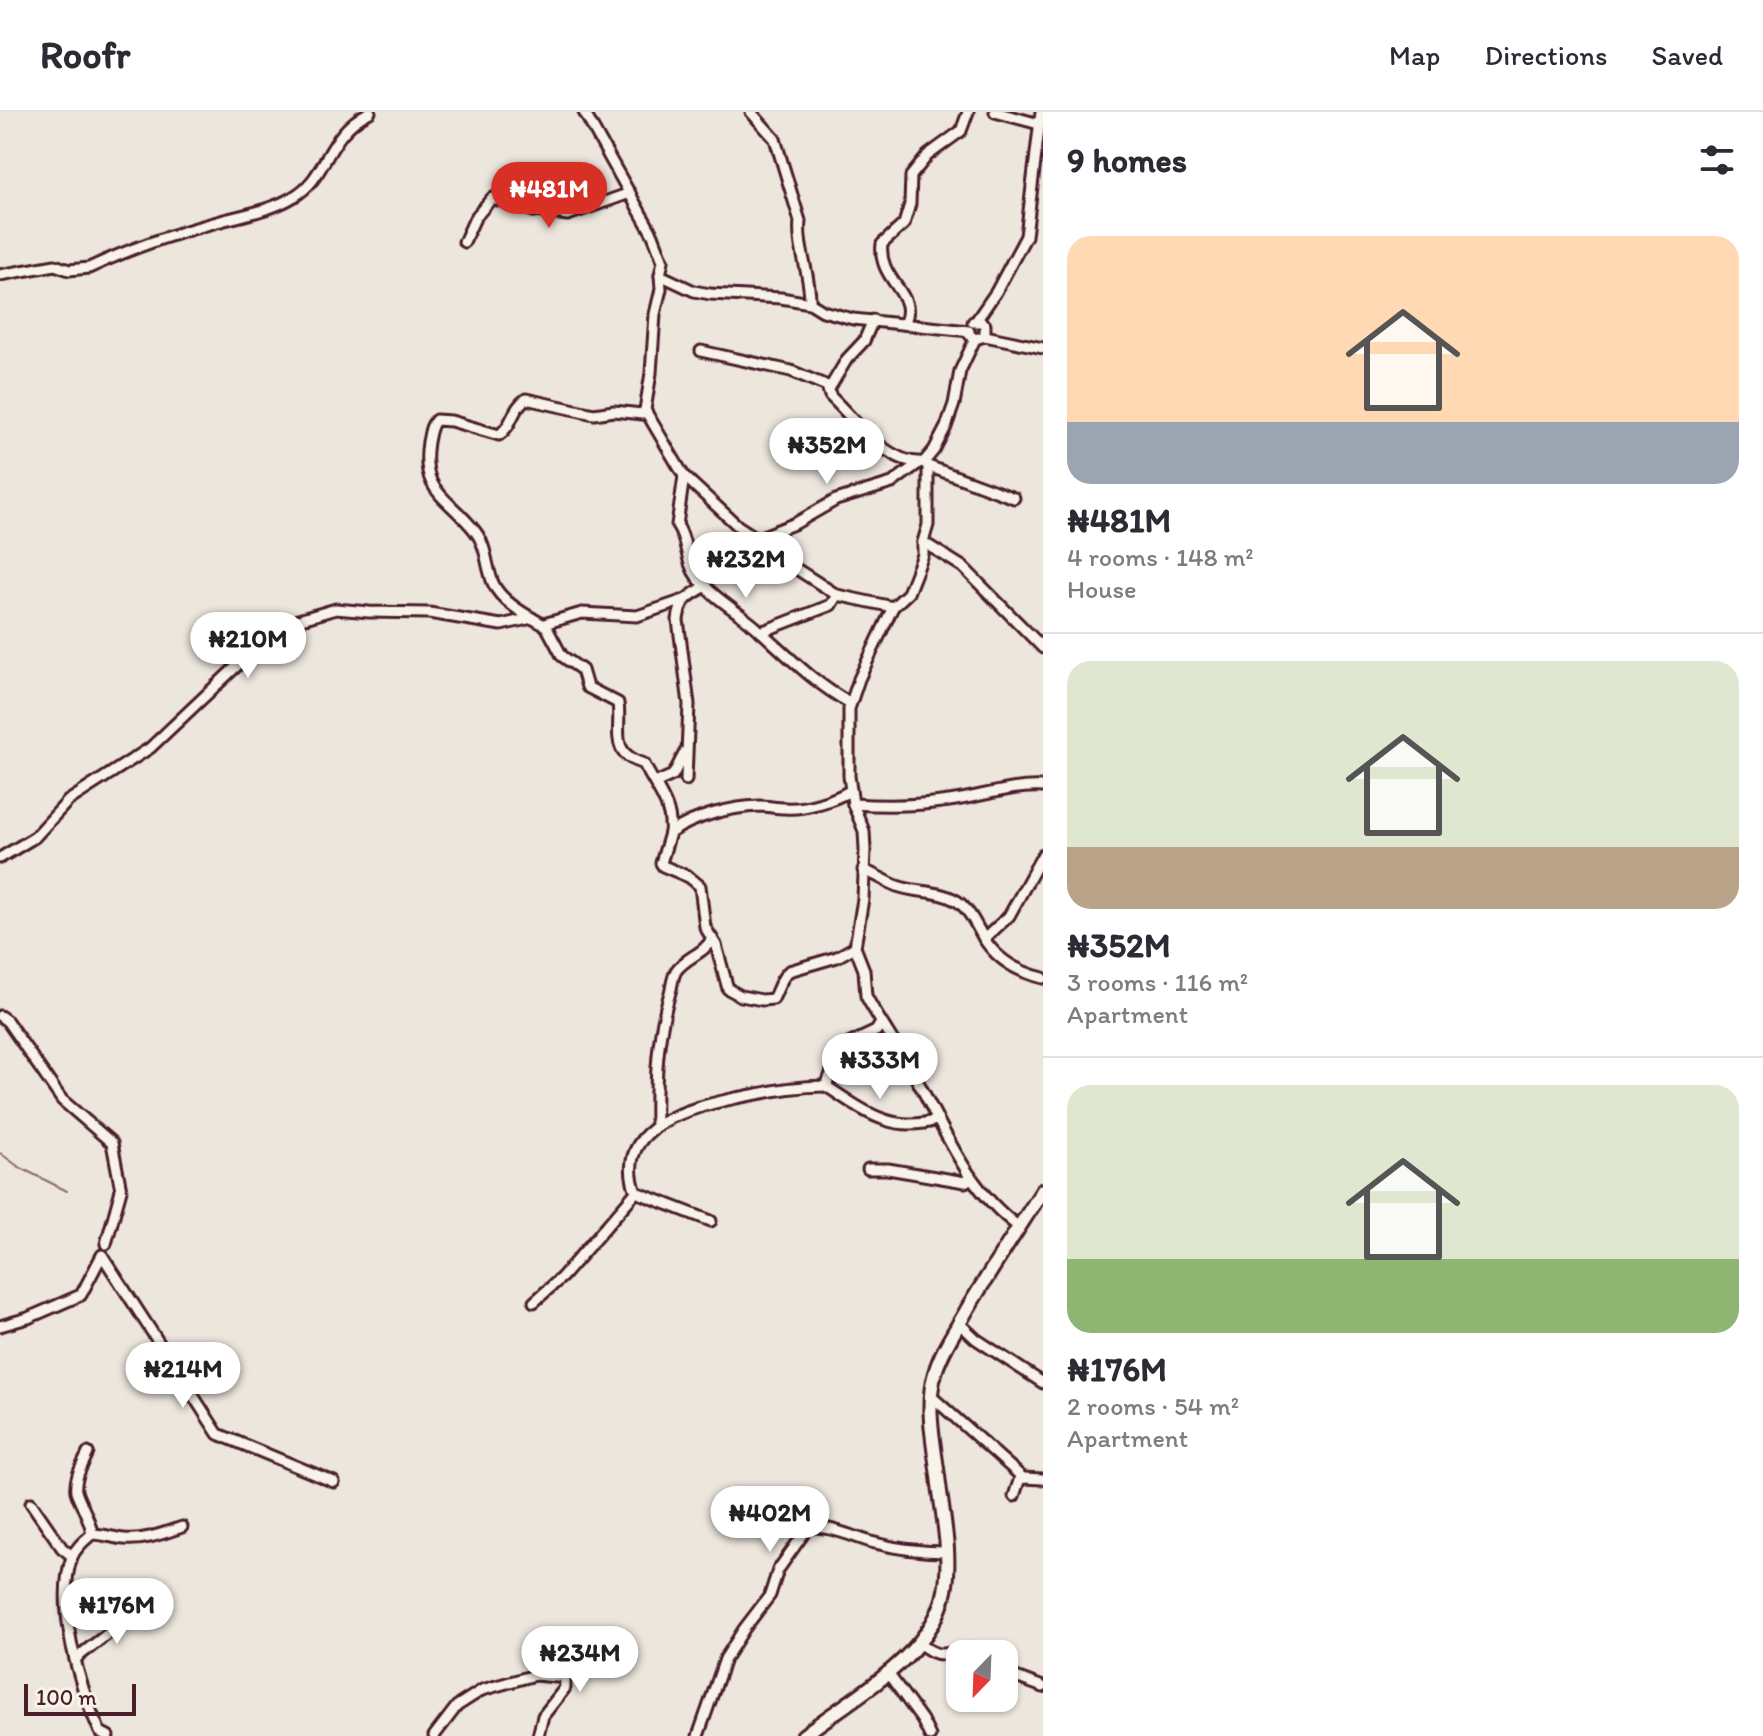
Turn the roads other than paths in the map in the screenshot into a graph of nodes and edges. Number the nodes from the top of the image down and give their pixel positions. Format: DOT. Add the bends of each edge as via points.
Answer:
graph roads {
  1 [pos="370,112"];
  2 [pos="584,112"];
  3 [pos="751,112"];
  4 [pos="968,112"];
  5 [pos="995,112"];
  6 [pos="1041,112"];
  7 [pos="1039,124"];
  8 [pos="1040,144"];
  9 [pos="630,193"];
  10 [pos="464,242"];
  11 [pos="0,275"];
  12 [pos="660,275"];
  13 [pos="810,303"];
  14 [pos="873,320"];
  15 [pos="976,321"];
  16 [pos="904,324"];
  17 [pos="976,335"];
  18 [pos="1043,348"];
  19 [pos="701,351"];
  20 [pos="830,396"];
  21 [pos="645,410"];
  22 [pos="924,464"];
  23 [pos="684,476"];
  24 [pos="1014,498"];
  25 [pos="758,538"];
  26 [pos="923,542"];
  27 [pos="706,586"];
  28 [pos="837,595"];
  29 [pos="684,600"];
  30 [pos="893,607"];
  31 [pos="532,618"];
  32 [pos="546,626"];
  33 [pos="761,632"];
  34 [pos="1043,648"];
  35 [pos="850,703"];
  36 [pos="685,751"];
  37 [pos="686,780"];
  38 [pos="655,783"];
  39 [pos="1043,787"];
  40 [pos="851,790"];
  41 [pos="853,804"];
  42 [pos="670,833"];
  43 [pos="1043,854"];
  44 [pos="0,858"];
  45 [pos="863,870"];
  46 [pos="712,938"];
  47 [pos="984,939"];
  48 [pos="855,947"];
  49 [pos="1043,978"];
  50 [pos="0,1016"];
  51 [pos="881,1023"];
  52 [pos="5,1026"];
  53 [pos="826,1086"];
  54 [pos="937,1120"];
  55 [pos="656,1126"];
  56 [pos="868,1169"];
  57 [pos="967,1172"];
  58 [pos="1043,1190"];
  59 [pos="636,1192"];
  60 [pos="711,1221"];
  61 [pos="1019,1227"];
  62 [pos="106,1244"];
  63 [pos="534,1302"];
  64 [pos="959,1323"];
  65 [pos="0,1326"];
  66 [pos="1043,1383"];
  67 [pos="931,1396"];
  68 [pos="88,1453"];
  69 [pos="1023,1478"];
  70 [pos="1043,1479"];
  71 [pos="334,1482"];
  72 [pos="1014,1496"];
  73 [pos="31,1503"];
  74 [pos="182,1527"];
  75 [pos="92,1534"];
  76 [pos="947,1552"];
  77 [pos="72,1556"];
  78 [pos="146,1612"];
  79 [pos="600,1641"];
  80 [pos="918,1643"];
  81 [pos="946,1653"];
  82 [pos="75,1659"];
  83 [pos="887,1672"];
  84 [pos="564,1674"];
  85 [pos="1018,1678"];
  86 [pos="1043,1687"];
  87 [pos="108,1736"];
  88 [pos="434,1736"];
  89 [pos="538,1736"];
  90 [pos="698,1736"];
  91 [pos="803,1736"];
  92 [pos="930,1736"];
  1 -- 11 [label="street" via="347,126 314,179 279,204 89,268 55,265"];
  2 -- 9 [label="street"];
  3 -- 13 [label="street" via="775,139 800,221"];
  4 -- 16 [label="street" via="961,131 928,155 911,176 904,224 882,244 886,274 904,292"];
  5 -- 7 [label="street"];
  6 -- 7 [label="street"];
  7 -- 8 [label="street"];
  8 -- 15 [label="street" via="1026,236"];
  9 -- 10 [label="street" via="568,215 492,198"];
  9 -- 12 [label="street" via="663,261"];
  12 -- 13 [label="street" via="710,294"];
  12 -- 21 [label="street"];
  13 -- 14 [label="street" via="823,311"];
  14 -- 16 [label="street"];
  14 -- 20 [label="street" via="829,389"];
  15 -- 17 [label="street" via="970,325"];
  15 -- 17 [label="street" via="985,325"];
  16 -- 17 [label="street"];
  17 -- 18 [label="street"];
  17 -- 22 [label="street" via="960,371 946,427"];
  19 -- 20 [label="street" via="791,371 827,386"];
  20 -- 22 [label="street" via="880,445 903,460"];
  21 -- 23 [label="street"];
  21 -- 31 [label="street" via="594,414 526,399 499,435 446,420 431,426 431,482 476,532 494,586"];
  22 -- 24 [label="street"];
  22 -- 25 [label="street" via="892,483 836,500"];
  22 -- 26 [label="street" via="928,525"];
  23 -- 25 [label="street"];
  23 -- 27 [label="street" via="677,525 690,566"];
  25 -- 28 [label="street"];
  26 -- 30 [label="street" via="918,572 908,593"];
  26 -- 34 [label="street" via="963,567"];
  27 -- 29 [label="street"];
  27 -- 33 [label="street"];
  28 -- 30 [label="street"];
  28 -- 33 [label="street" via="831,605"];
  29 -- 32 [label="street" via="637,616 582,613"];
  29 -- 36 [label="street" via="678,620 689,704"];
  30 -- 35 [label="street"];
  31 -- 32 [label="street"];
  31 -- 44 [label="street" via="501,625 429,613 336,609 288,623 150,748 68,801 35,837"];
  32 -- 38 [label="street" via="562,656 582,670 587,687 618,703 620,745 630,760 644,764"];
  33 -- 35 [label="street" via="814,680"];
  35 -- 40 [label="street"];
  36 -- 37 [label="street"];
  36 -- 38 [label="street" via="673,775"];
  38 -- 42 [label="street" via="672,819"];
  39 -- 41 [label="street" via="950,801"];
  40 -- 41 [label="street"];
  40 -- 42 [label="street" via="837,799 789,809 729,809"];
  41 -- 45 [label="street" via="864,831"];
  42 -- 46 [label="street" via="661,863 700,886 705,927"];
  43 -- 47 [label="street" via="1009,916"];
  45 -- 47 [label="street" via="895,885 959,902"];
  45 -- 48 [label="street"];
  46 -- 48 [label="street" via="728,989 762,1000 773,999 789,971"];
  46 -- 55 [label="street" via="675,972 662,1014"];
  47 -- 49 [label="street" via="1009,965"];
  48 -- 51 [label="street" via="866,996"];
  50 -- 52 [label="street"];
  51 -- 53 [label="street" via="876,1031 842,1047"];
  51 -- 54 [label="street"];
  52 -- 62 [label="street" via="62,1100 112,1143 121,1190"];
  53 -- 54 [label="street" via="856,1108 893,1122 922,1125"];
  53 -- 55 [label="street" via="791,1086 712,1103"];
  54 -- 57 [label="street"];
  55 -- 59 [label="street" via="631,1164"];
  56 -- 57 [label="street" via="965,1182 970,1179"];
  57 -- 61 [label="street" via="985,1197"];
  58 -- 61 [label="main road"];
  59 -- 60 [label="street"];
  59 -- 63 [label="street"];
  61 -- 64 [label="main road"];
  64 -- 66 [label="street"];
  64 -- 67 [label="main road" via="935,1372"];
  65 -- 71 [label="street" via="81,1295 102,1255 218,1434"];
  67 -- 69 [label="street"];
  67 -- 76 [label="main road"];
  68 -- 75 [label="street" via="76,1490 91,1519"];
  69 -- 70 [label="street"];
  69 -- 72 [label="street"];
  73 -- 77 [label="street"];
  74 -- 75 [label="street" via="148,1538"];
  75 -- 77 [label="street"];
  76 -- 80 [label="main road" via="940,1607"];
  76 -- 90 [label="street" via="876,1544 820,1526 807,1529 725,1659"];
  77 -- 82 [label="street" via="64,1598"];
  78 -- 82 [label="street" via="123,1622"];
  79 -- 84 [label="street" via="585,1649"];
  80 -- 81 [label="street"];
  80 -- 83 [label="main road"];
  82 -- 87 [label="street" via="89,1709 100,1732"];
  83 -- 91 [label="main road"];
  83 -- 92 [label="street"];
  84 -- 88 [label="street" via="535,1675 482,1690 457,1706"];
  84 -- 89 [label="street" via="565,1688 543,1716"];
  85 -- 86 [label="street"];
}
